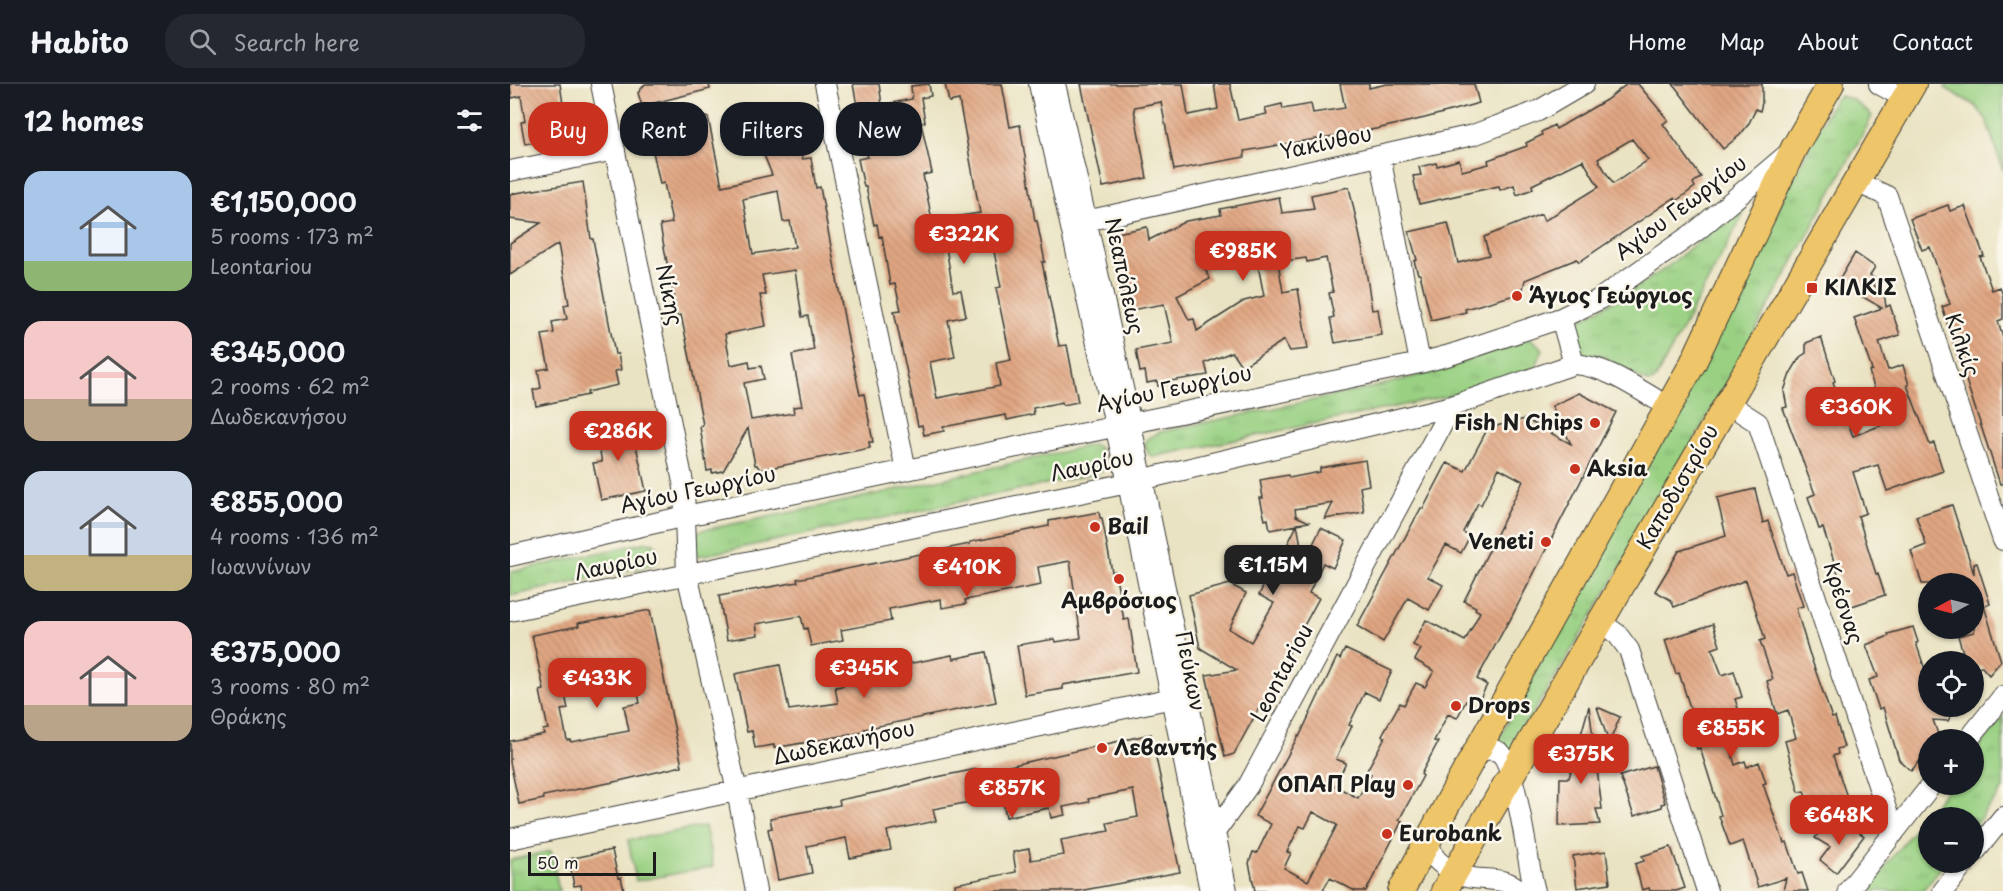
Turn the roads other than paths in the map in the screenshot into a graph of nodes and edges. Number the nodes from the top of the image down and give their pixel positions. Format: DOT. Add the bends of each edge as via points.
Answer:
graph roads {
  1 [pos="601,84"];
  2 [pos="825,84"];
  3 [pos="1039,84"];
  4 [pos="1055,84"];
  5 [pos="1584,84"];
  6 [pos="1831,84"];
  7 [pos="1879,84"];
  8 [pos="1909,91"];
  9 [pos="1794,148"];
  10 [pos="615,150"];
  11 [pos="1380,156"];
  12 [pos="510,171"];
  13 [pos="1856,182"];
  14 [pos="1079,222"];
  15 [pos="1561,318"];
  16 [pos="1420,363"];
  17 [pos="1574,364"];
  18 [pos="1727,403"];
  19 [pos="1452,406"];
  20 [pos="1669,406"];
  21 [pos="1123,424"];
  22 [pos="906,470"];
  23 [pos="1136,482"];
  24 [pos="686,516"];
  25 [pos="2003,540"];
  26 [pos="510,556"];
  27 [pos="687,574"];
  28 [pos="510,611"];
  29 [pos="1600,622"];
  30 [pos="1179,696"];
  31 [pos="2003,696"];
  32 [pos="1977,729"];
  33 [pos="1477,751"];
  34 [pos="1512,774"];
  35 [pos="737,791"];
  36 [pos="1923,795"];
  37 [pos="2003,817"];
  38 [pos="1894,833"];
  39 [pos="1207,834"];
  40 [pos="510,839"];
  41 [pos="1429,839"];
  42 [pos="1984,841"];
  43 [pos="1957,873"];
  44 [pos="1449,882"];
  45 [pos="1213,889"];
  46 [pos="756,891"];
  47 [pos="1401,891"];
  48 [pos="1521,891"];
  49 [pos="1535,891"];
  50 [pos="1707,891"];
  51 [pos="1848,891"];
  52 [pos="1943,891"];
  1 -- 10 [label="street, Νίκης"];
  2 -- 22 [label="street"];
  3 -- 14 [label="street, Νεαπόλεως"];
  4 -- 14 [label="street, Νεαπόλεως"];
  5 -- 11 [label="street, Υακίνθου" via="1538,111 1473,135"];
  6 -- 9 [label="main road"];
  7 -- 8 [label="street"];
  8 -- 13 [label="main road, Καποδιστρίου"];
  9 -- 15 [label="street, Αγίου Γεωργίου" via="1699,229 1598,300"];
  9 -- 20 [label="main road" via="1694,363"];
  10 -- 12 [label="street"];
  10 -- 24 [label="street, Νίκης" via="684,487"];
  11 -- 14 [label="street, Υακίνθου"];
  11 -- 16 [label="street"];
  13 -- 18 [label="main road, Καποδιστρίου"];
  13 -- 25 [label="street, Κιλκίς" via="1887,196"];
  14 -- 21 [label="street, Νεαπόλεως"];
  15 -- 16 [label="street, Αγίου Γεωργίου"];
  15 -- 17 [label="street"];
  16 -- 21 [label="street, Αγίου Γεωργίου"];
  17 -- 19 [label="street, Λαυρίου"];
  17 -- 20 [label="street" via="1605,372"];
  18 -- 29 [label="main road, Καποδιστρίου"];
  18 -- 38 [label="street, Κρέσνας" via="1758,423"];
  19 -- 23 [label="street, Λαυρίου"];
  19 -- 39 [label="street, Leontariou" via="1248,786"];
  20 -- 33 [label="main road"];
  21 -- 22 [label="street, Αγίου Γεωργίου"];
  21 -- 23 [label="street, Πεύκων"];
  22 -- 24 [label="street, Αγίου Γεωργίου"];
  23 -- 27 [label="street, Λαυρίου"];
  23 -- 30 [label="street, Πεύκων"];
  24 -- 26 [label="street, Αγίου Γεωργίου"];
  24 -- 27 [label="street, Νίκης"];
  27 -- 28 [label="street, Λαυρίου"];
  27 -- 35 [label="street, Νίκης"];
  29 -- 34 [label="main road, Καποδιστρίου"];
  29 -- 50 [label="street" via="1617,634 1629,650"];
  30 -- 35 [label="street, Δωδεκανήσου"];
  30 -- 39 [label="street, Πεύκων"];
  31 -- 32 [label="street"];
  33 -- 34 [label="street" via="1500,752"];
  33 -- 41 [label="main road"];
  34 -- 44 [label="main road, Καποδιστρίου"];
  34 -- 49 [label="street"];
  35 -- 40 [label="street, Δωδεκανήσου"];
  35 -- 46 [label="street, Νίκης"];
  36 -- 38 [label="street"];
  37 -- 42 [label="street"];
  38 -- 51 [label="street"];
  39 -- 45 [label="street, Πεύκων"];
  41 -- 44 [label="street" via="1432,855"];
  41 -- 47 [label="main road"];
  43 -- 52 [label="street"];
  44 -- 48 [label="street" via="1464,877 1501,880"];
}
